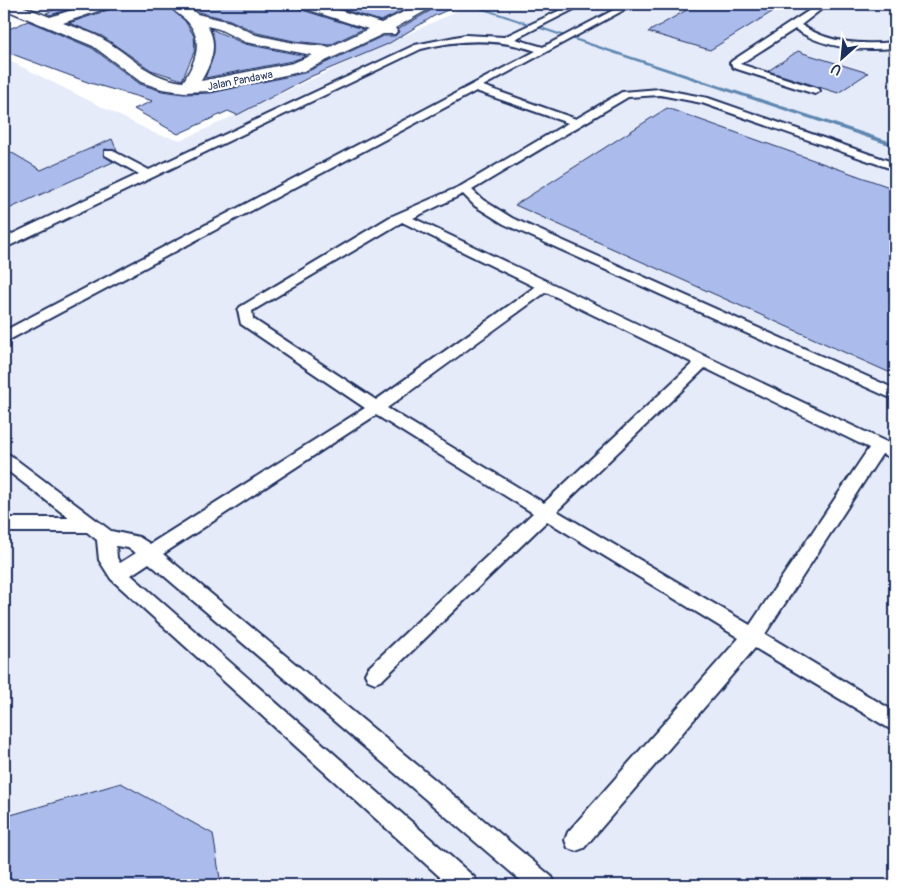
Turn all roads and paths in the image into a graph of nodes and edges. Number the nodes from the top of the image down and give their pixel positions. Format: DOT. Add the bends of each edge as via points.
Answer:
graph roads {
  1 [pos="5,4"];
  2 [pos="105,4"];
  3 [pos="176,4"];
  4 [pos="305,4"];
  5 [pos="580,4"];
  6 [pos="626,4"];
  7 [pos="824,4"];
  8 [pos="421,9"];
  9 [pos="192,18"];
  10 [pos="50,22"];
  11 [pos="795,26"];
  12 [pos="380,29"];
  13 [pos="399,34"];
  14 [pos="507,39"];
  15 [pos="895,45"];
  16 [pos="546,49"];
  17 [pos="332,52"];
  18 [pos="475,87"];
  19 [pos="188,88"];
  20 [pos="815,91"];
  21 [pos="575,122"];
  22 [pos="108,153"];
  23 [pos="895,167"];
  24 [pos="149,175"];
  25 [pos="465,189"];
  26 [pos="402,218"];
  27 [pos="4,243"];
  28 [pos="545,286"];
  29 [pos="4,337"];
  30 [pos="703,362"];
  31 [pos="895,396"];
  32 [pos="376,408"];
  33 [pos="887,449"];
  34 [pos="4,459"];
  35 [pos="544,512"];
  36 [pos="4,525"];
  37 [pos="88,525"];
  38 [pos="106,537"];
  39 [pos="150,553"];
  40 [pos="118,574"];
  41 [pos="754,635"];
  42 [pos="375,674"];
  43 [pos="895,722"];
  44 [pos="576,840"];
  45 [pos="466,885"];
  46 [pos="544,885"];
  1 -- 10 [label="street, Jalan Pandawa"];
  2 -- 10 [label="street"];
  3 -- 9 [label="street"];
  4 -- 12 [label="street"];
  5 -- 14 [label="lane"];
  6 -- 16 [label="lane"];
  7 -- 11 [label="lane"];
  8 -- 12 [label="street, Jalan Pandawa"];
  9 -- 17 [label="street" via="224,26 260,41"];
  9 -- 19 [label="street" via="205,42 198,70"];
  10 -- 19 [label="street, Jalan Pandawa" via="100,42 147,78"];
  11 -- 15 [label="lane" via="805,34 846,46"];
  11 -- 20 [label="lane" via="734,63"];
  12 -- 13 [label="street"];
  12 -- 17 [label="street, Jalan Pandawa"];
  14 -- 16 [label="lane"];
  14 -- 24 [label="lane" via="462,37 418,47"];
  16 -- 18 [label="lane"];
  17 -- 19 [label="street, Jalan Pandawa" via="289,70"];
  18 -- 21 [label="lane"];
  18 -- 29 [label="lane"];
  21 -- 23 [label="lane" via="626,94 640,91 680,94"];
  21 -- 25 [label="lane"];
  22 -- 24 [label="lane"];
  24 -- 27 [label="lane"];
  25 -- 26 [label="lane"];
  25 -- 31 [label="lane" via="479,203 508,221"];
  26 -- 28 [label="lane"];
  26 -- 32 [label="lane" via="249,306 244,316 252,326"];
  28 -- 30 [label="lane"];
  28 -- 32 [label="lane"];
  30 -- 33 [label="lane"];
  30 -- 35 [label="lane"];
  32 -- 35 [label="lane"];
  32 -- 39 [label="lane"];
  33 -- 41 [label="lane"];
  34 -- 37 [label="lane"];
  35 -- 41 [label="lane"];
  35 -- 42 [label="lane"];
  36 -- 37 [label="lane"];
  37 -- 38 [label="lane"];
  38 -- 39 [label="lane" via="133,542"];
  38 -- 40 [label="lane" via="108,560"];
  39 -- 40 [label="lane"];
  39 -- 46 [label="lane"];
  40 -- 45 [label="lane"];
  41 -- 43 [label="lane"];
  41 -- 44 [label="lane"];
}
